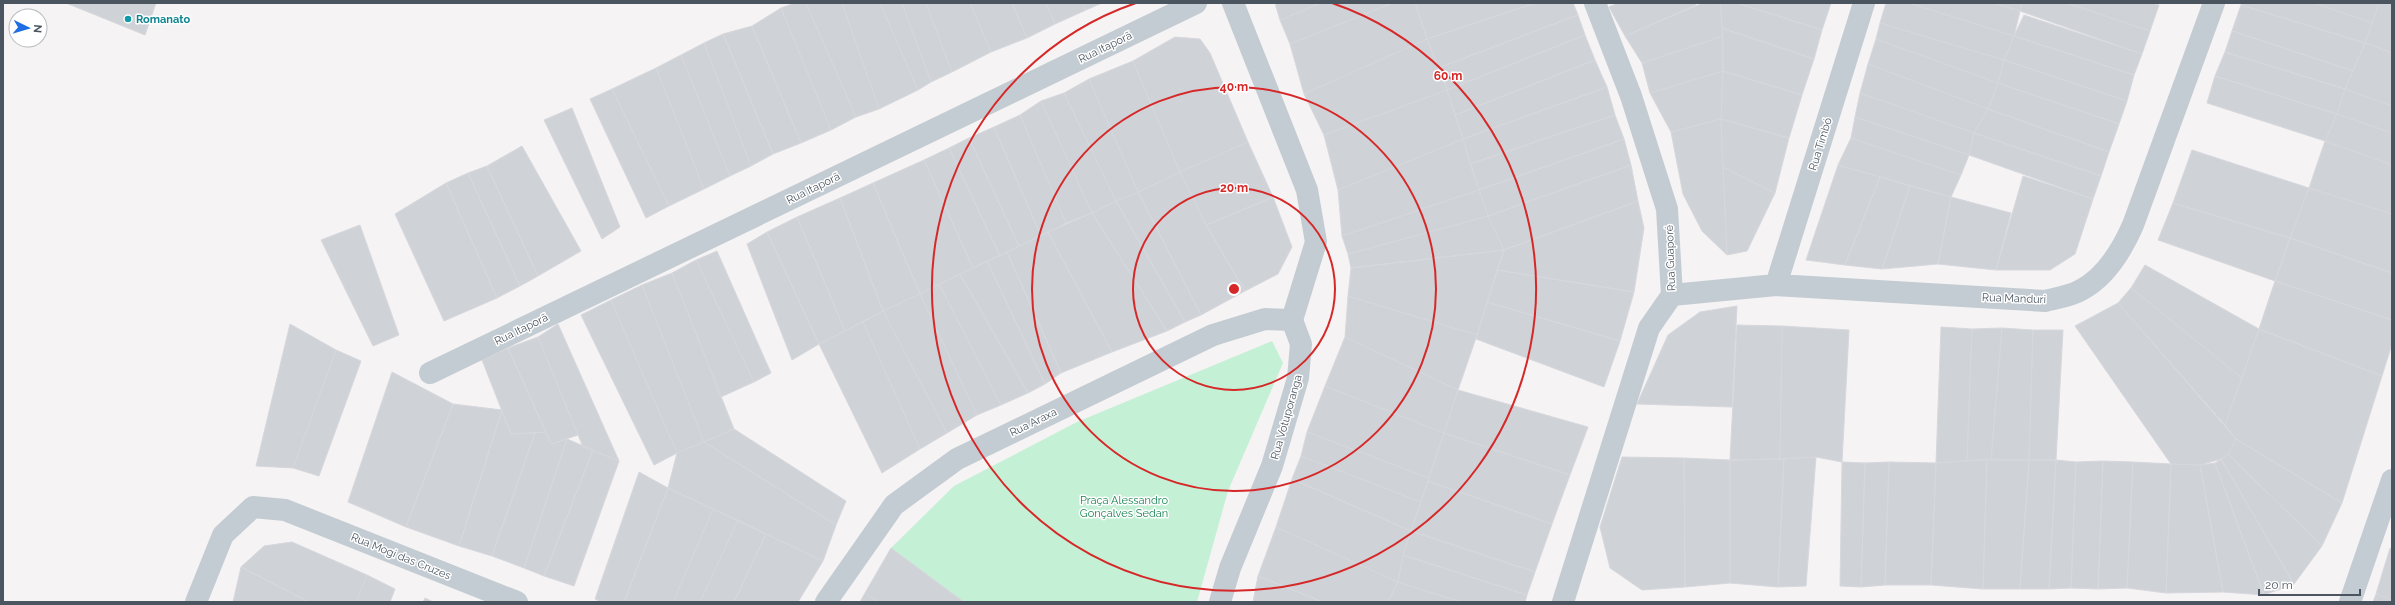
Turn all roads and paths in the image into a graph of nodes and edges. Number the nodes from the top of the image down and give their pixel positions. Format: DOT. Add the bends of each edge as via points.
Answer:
graph roads {
  1 [pos="1196,3"];
  2 [pos="1233,3"];
  3 [pos="1595,3"];
  4 [pos="1864,3"];
  5 [pos="2214,3"];
  6 [pos="1776,285"];
  7 [pos="1672,296"];
  8 [pos="1292,320"];
  9 [pos="430,373"];
  10 [pos="2392,480"];
  11 [pos="196,602"];
  12 [pos="517,602"];
  13 [pos="826,602"];
  14 [pos="1220,602"];
  15 [pos="1564,602"];
  16 [pos="2350,602"];
  1 -- 9 [label="street, Rua Itaporã"];
  2 -- 8 [label="street" via="1308,197 1316,242"];
  3 -- 7 [label="street, Rua Guaporé" via="1631,96 1667,209"];
  4 -- 6 [label="street, Rua Timbó"];
  5 -- 6 [label="street, Rua Manduri" via="2125,244 2100,275 2081,290 2046,301"];
  6 -- 7 [label="street, Rua Manduri"];
  7 -- 15 [label="street, Rua Guaporé" via="1649,328"];
  8 -- 13 [label="street, Rua Araxa" via="1265,319 1213,334 957,459 894,505"];
  8 -- 14 [label="street, Rua Votuporanga" via="1301,344 1298,378 1272,466 1230,568"];
  10 -- 16 [label="street"];
  11 -- 12 [label="street, Rua Mogi das Cruzes" via="223,535 253,507 285,510"];
}
